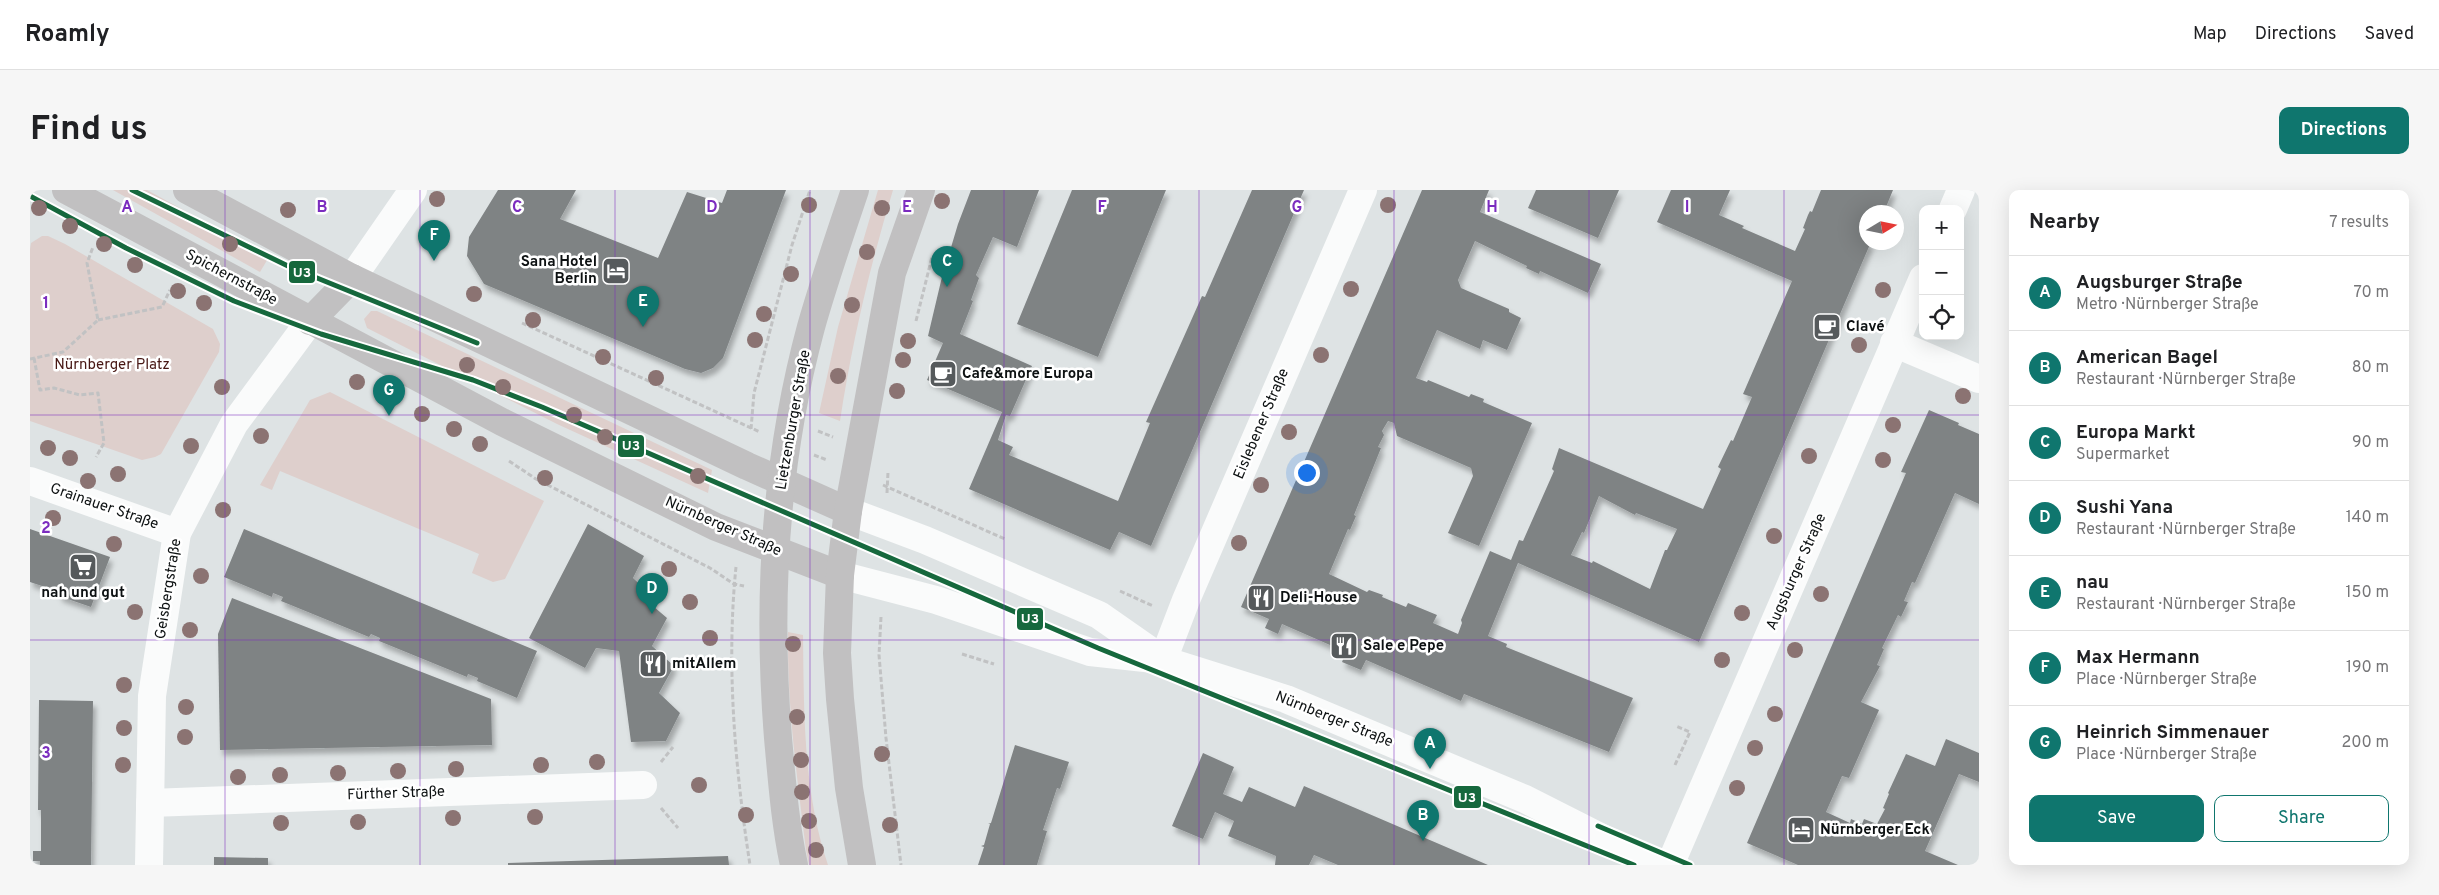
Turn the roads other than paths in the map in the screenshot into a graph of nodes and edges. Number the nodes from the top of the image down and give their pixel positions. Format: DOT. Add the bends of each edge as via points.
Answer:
graph roads {
  1 [pos="66,190"];
  2 [pos="187,190"];
  3 [pos="413,190"];
  4 [pos="855,190"];
  5 [pos="922,190"];
  6 [pos="1363,190"];
  7 [pos="1961,190"];
  8 [pos="1955,205"];
  9 [pos="352,278"];
  10 [pos="1919,287"];
  11 [pos="310,321"];
  12 [pos="1894,343"];
  13 [pos="1979,379"];
  14 [pos="30,481"];
  15 [pos="781,482"];
  16 [pos="848,511"];
  17 [pos="177,533"];
  18 [pos="775,552"];
  19 [pos="840,575"];
  20 [pos="1163,660"];
  21 [pos="643,785"];
  22 [pos="150,803"];
  23 [pos="149,865"];
  24 [pos="794,865"];
  25 [pos="862,865"];
  26 [pos="1664,865"];
  27 [pos="1670,865"];
  1 -- 11 [label="main road, Spichernstraße"];
  2 -- 9 [label="main road"];
  3 -- 9 [label="street"];
  4 -- 15 [label="main road, Lietzenburger Straße" via="811,327"];
  5 -- 16 [label="main road" via="892,274"];
  6 -- 20 [label="street, Eislebener Straße"];
  7 -- 8 [label="street"];
  9 -- 11 [label="main road"];
  9 -- 15 [label="main road, Nürnberger Straße"];
  10 -- 12 [label="street, Augsburger Straße"];
  11 -- 17 [label="street, Geisbergstraße" via="234,424"];
  11 -- 18 [label="main road, Nürnberger Straße" via="575,458"];
  12 -- 13 [label="street"];
  12 -- 27 [label="street, Augsburger Straße"];
  14 -- 17 [label="street, Grainauer Straße"];
  15 -- 16 [label="main road, Nürnberger Straße"];
  15 -- 18 [label="main road, Lietzenburger Straße"];
  16 -- 19 [label="main road"];
  16 -- 20 [label="street, Nürnberger Straße" via="926,540 1099,615"];
  17 -- 22 [label="street, Geisbergstraße" via="152,696"];
  18 -- 19 [label="main road, Nürnberger Straße"];
  18 -- 24 [label="main road, Lietzenburger Straße" via="774,687 785,820"];
  19 -- 20 [label="street, Nürnberger Straße" via="913,593 1090,652"];
  19 -- 25 [label="main road" via="837,652 840,699 849,788"];
  20 -- 26 [label="street, Nürnberger Straße" via="1286,699 1525,798 1604,839"];
  21 -- 22 [label="street, Fürther Straße"];
  22 -- 23 [label="street, Geisbergstraße"];
}
